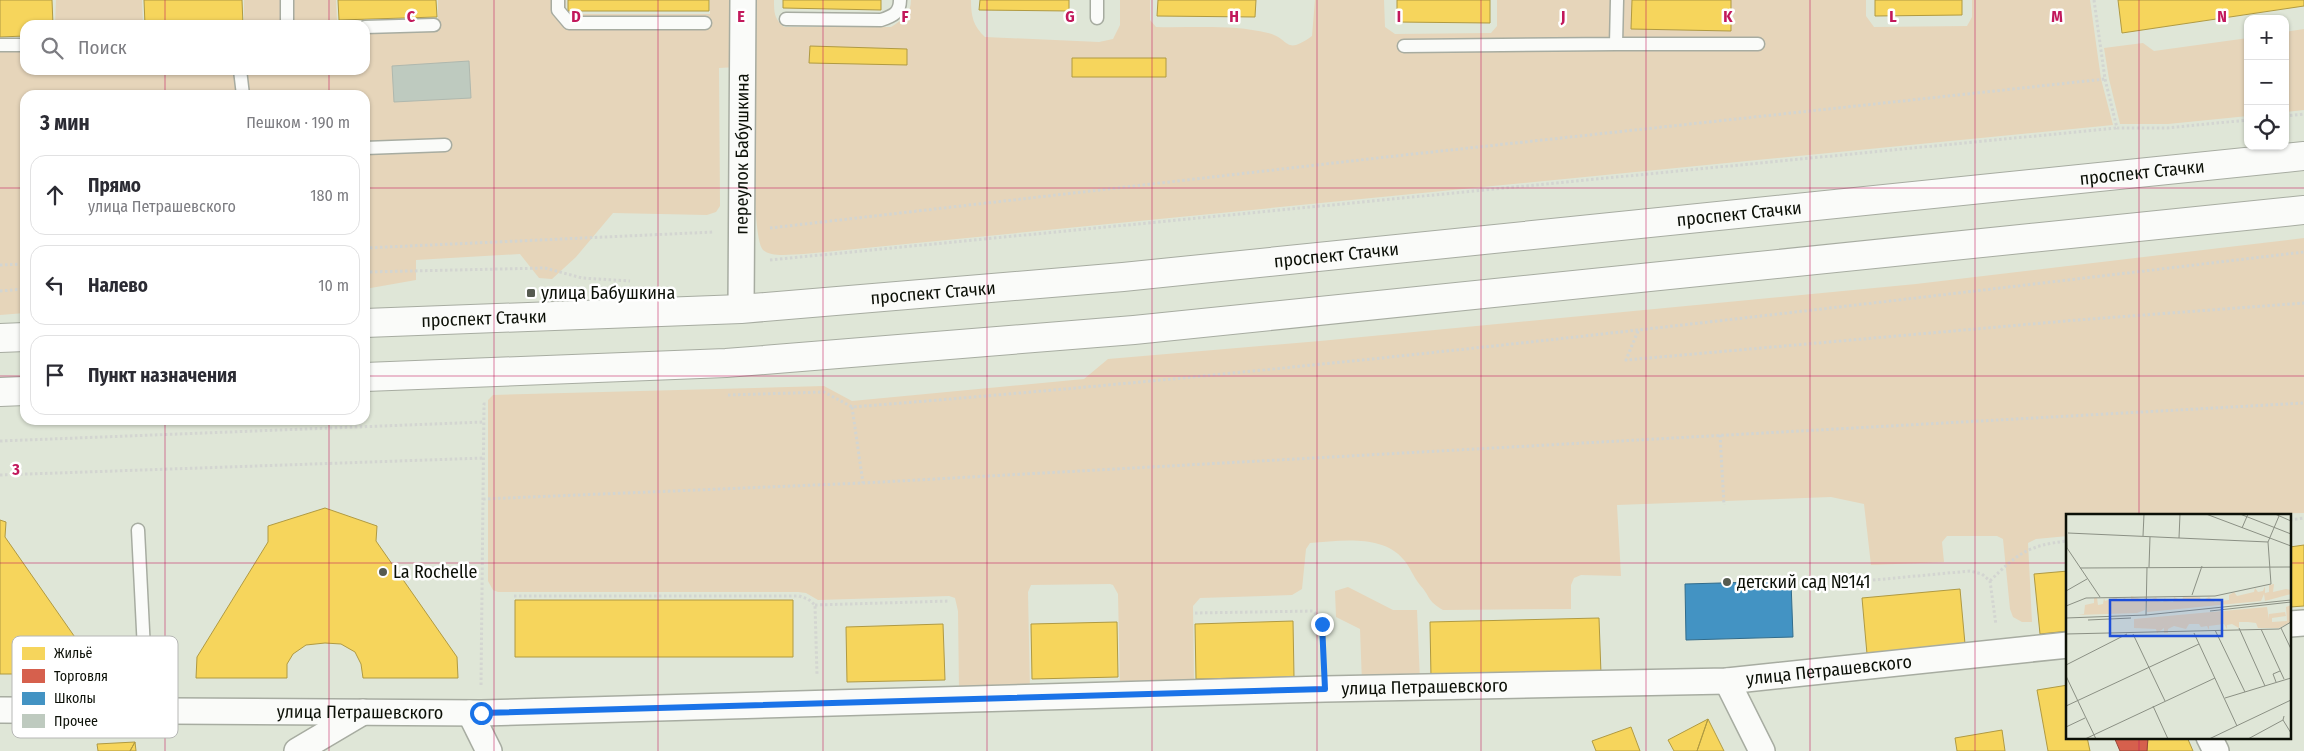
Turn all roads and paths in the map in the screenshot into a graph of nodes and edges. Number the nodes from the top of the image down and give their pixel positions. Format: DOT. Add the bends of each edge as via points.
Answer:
graph roads {
  1 [pos="287,0"];
  2 [pos="558,0"];
  3 [pos="743,0"];
  4 [pos="900,0"];
  5 [pos="1097,0"];
  6 [pos="1616,0"];
  7 [pos="2094,0"];
  8 [pos="1097,18"];
  9 [pos="786,19"];
  10 [pos="287,20"];
  11 [pos="705,23"];
  12 [pos="434,25"];
  13 [pos="370,27"];
  14 [pos="1616,44"];
  15 [pos="1758,44"];
  16 [pos="0,45"];
  17 [pos="20,45"];
  18 [pos="1404,46"];
  19 [pos="241,75"];
  20 [pos="2105,79"];
  21 [pos="242,90"];
  22 [pos="2304,114"];
  23 [pos="2289,116"];
  24 [pos="2244,120"];
  25 [pos="2117,128"];
  26 [pos="445,145"];
  27 [pos="370,148"];
  28 [pos="2304,156"];
  29 [pos="2304,210"];
  30 [pos="743,231"];
  31 [pos="370,248"];
  32 [pos="2304,252"];
  33 [pos="742,263"];
  34 [pos="20,264"];
  35 [pos="0,265"];
  36 [pos="370,272"];
  37 [pos="640,282"];
  38 [pos="20,289"];
  39 [pos="0,291"];
  40 [pos="2304,303"];
  41 [pos="741,309"];
  42 [pos="370,323"];
  43 [pos="1638,330"];
  44 [pos="20,336"];
  45 [pos="0,338"];
  46 [pos="370,378"];
  47 [pos="20,391"];
  48 [pos="0,392"];
  49 [pos="724,395"];
  50 [pos="2304,402"];
  51 [pos="494,403"];
  52 [pos="852,407"];
  53 [pos="484,422"];
  54 [pos="1720,435"];
  55 [pos="0,442"];
  56 [pos="484,458"];
  57 [pos="0,475"];
  58 [pos="863,484"];
  59 [pos="483,499"];
  60 [pos="1724,505"];
  61 [pos="138,530"];
  62 [pos="2066,541"];
  63 [pos="1863,581"];
  64 [pos="1990,581"];
  65 [pos="514,596"];
  66 [pos="950,602"];
  67 [pos="815,605"];
  68 [pos="1195,613"];
  69 [pos="143,636"];
  70 [pos="2066,645"];
  71 [pos="1999,653"];
  72 [pos="1727,681"];
  73 [pos="1325,689"];
  74 [pos="818,704"];
  75 [pos="178,710"];
  76 [pos="364,711"];
  77 [pos="476,713"];
  78 [pos="2210,738"];
  79 [pos="297,751"];
  80 [pos="489,751"];
  81 [pos="1762,751"];
  82 [pos="2216,751"];
  1 -- 10 [label="lane"];
  2 -- 11 [label="lane" via="558,10 569,23"];
  3 -- 30 [label="street, переулок Бабушкина"];
  4 -- 9 [label="lane" via="894,16 882,20"];
  5 -- 8 [label="lane"];
  6 -- 14 [label="lane"];
  7 -- 20 [label="path"];
  12 -- 13 [label="lane"];
  14 -- 15 [label="lane"];
  14 -- 18 [label="lane"];
  16 -- 17 [label="lane"];
  19 -- 21 [label="lane"];
  20 -- 25 [label="path"];
  20 -- 30 [label="path"];
  22 -- 23 [label="path"];
  24 -- 25 [label="path" via="2167,128"];
  25 -- 33 [label="path"];
  26 -- 27 [label="lane"];
  28 -- 41 [label="main road, проспект Стачки" via="1123,277"];
  29 -- 46 [label="main road" via="1134,330 726,363"];
  30 -- 31 [label="path"];
  30 -- 33 [label="street, переулок Бабушкина"];
  32 -- 43 [label="path"];
  33 -- 41 [label="street, переулок Бабушкина"];
  34 -- 35 [label="path"];
  36 -- 37 [label="path" via="545,268 582,278"];
  38 -- 39 [label="path"];
  40 -- 43 [label="path" via="1626,360"];
  41 -- 42 [label="main road, проспект Стачки"];
  43 -- 52 [label="path" via="1170,380"];
  44 -- 45 [label="main road"];
  47 -- 48 [label="main road"];
  49 -- 52 [label="path" via="824,392"];
  50 -- 54 [label="path"];
  51 -- 53 [label="path" via="484,404"];
  52 -- 58 [label="path"];
  53 -- 55 [label="path"];
  53 -- 56 [label="path"];
  54 -- 58 [label="path"];
  54 -- 60 [label="path"];
  56 -- 57 [label="path"];
  56 -- 59 [label="path"];
  58 -- 59 [label="path"];
  59 -- 77 [label="path"];
  61 -- 69 [label="lane"];
  62 -- 64 [label="path" via="2021,552"];
  63 -- 64 [label="path" via="1970,570"];
  64 -- 71 [label="path"];
  65 -- 67 [label="path" via="799,596"];
  66 -- 67 [label="path"];
  67 -- 74 [label="path"];
  68 -- 73 [label="path" via="1313,611 1322,624"];
  70 -- 71 [label="street, улица Петрашевского"];
  71 -- 72 [label="street, улица Петрашевского"];
  72 -- 73 [label="street, улица Петрашевского"];
  72 -- 81 [label="street"];
  73 -- 74 [label="street, улица Петрашевского"];
  74 -- 77 [label="street, улица Петрашевского"];
  75 -- 76 [label="street, улица Петрашевского"];
  76 -- 77 [label="street, улица Петрашевского"];
  76 -- 79 [label="street"];
  77 -- 80 [label="street"];
  78 -- 82 [label="street"];
}
